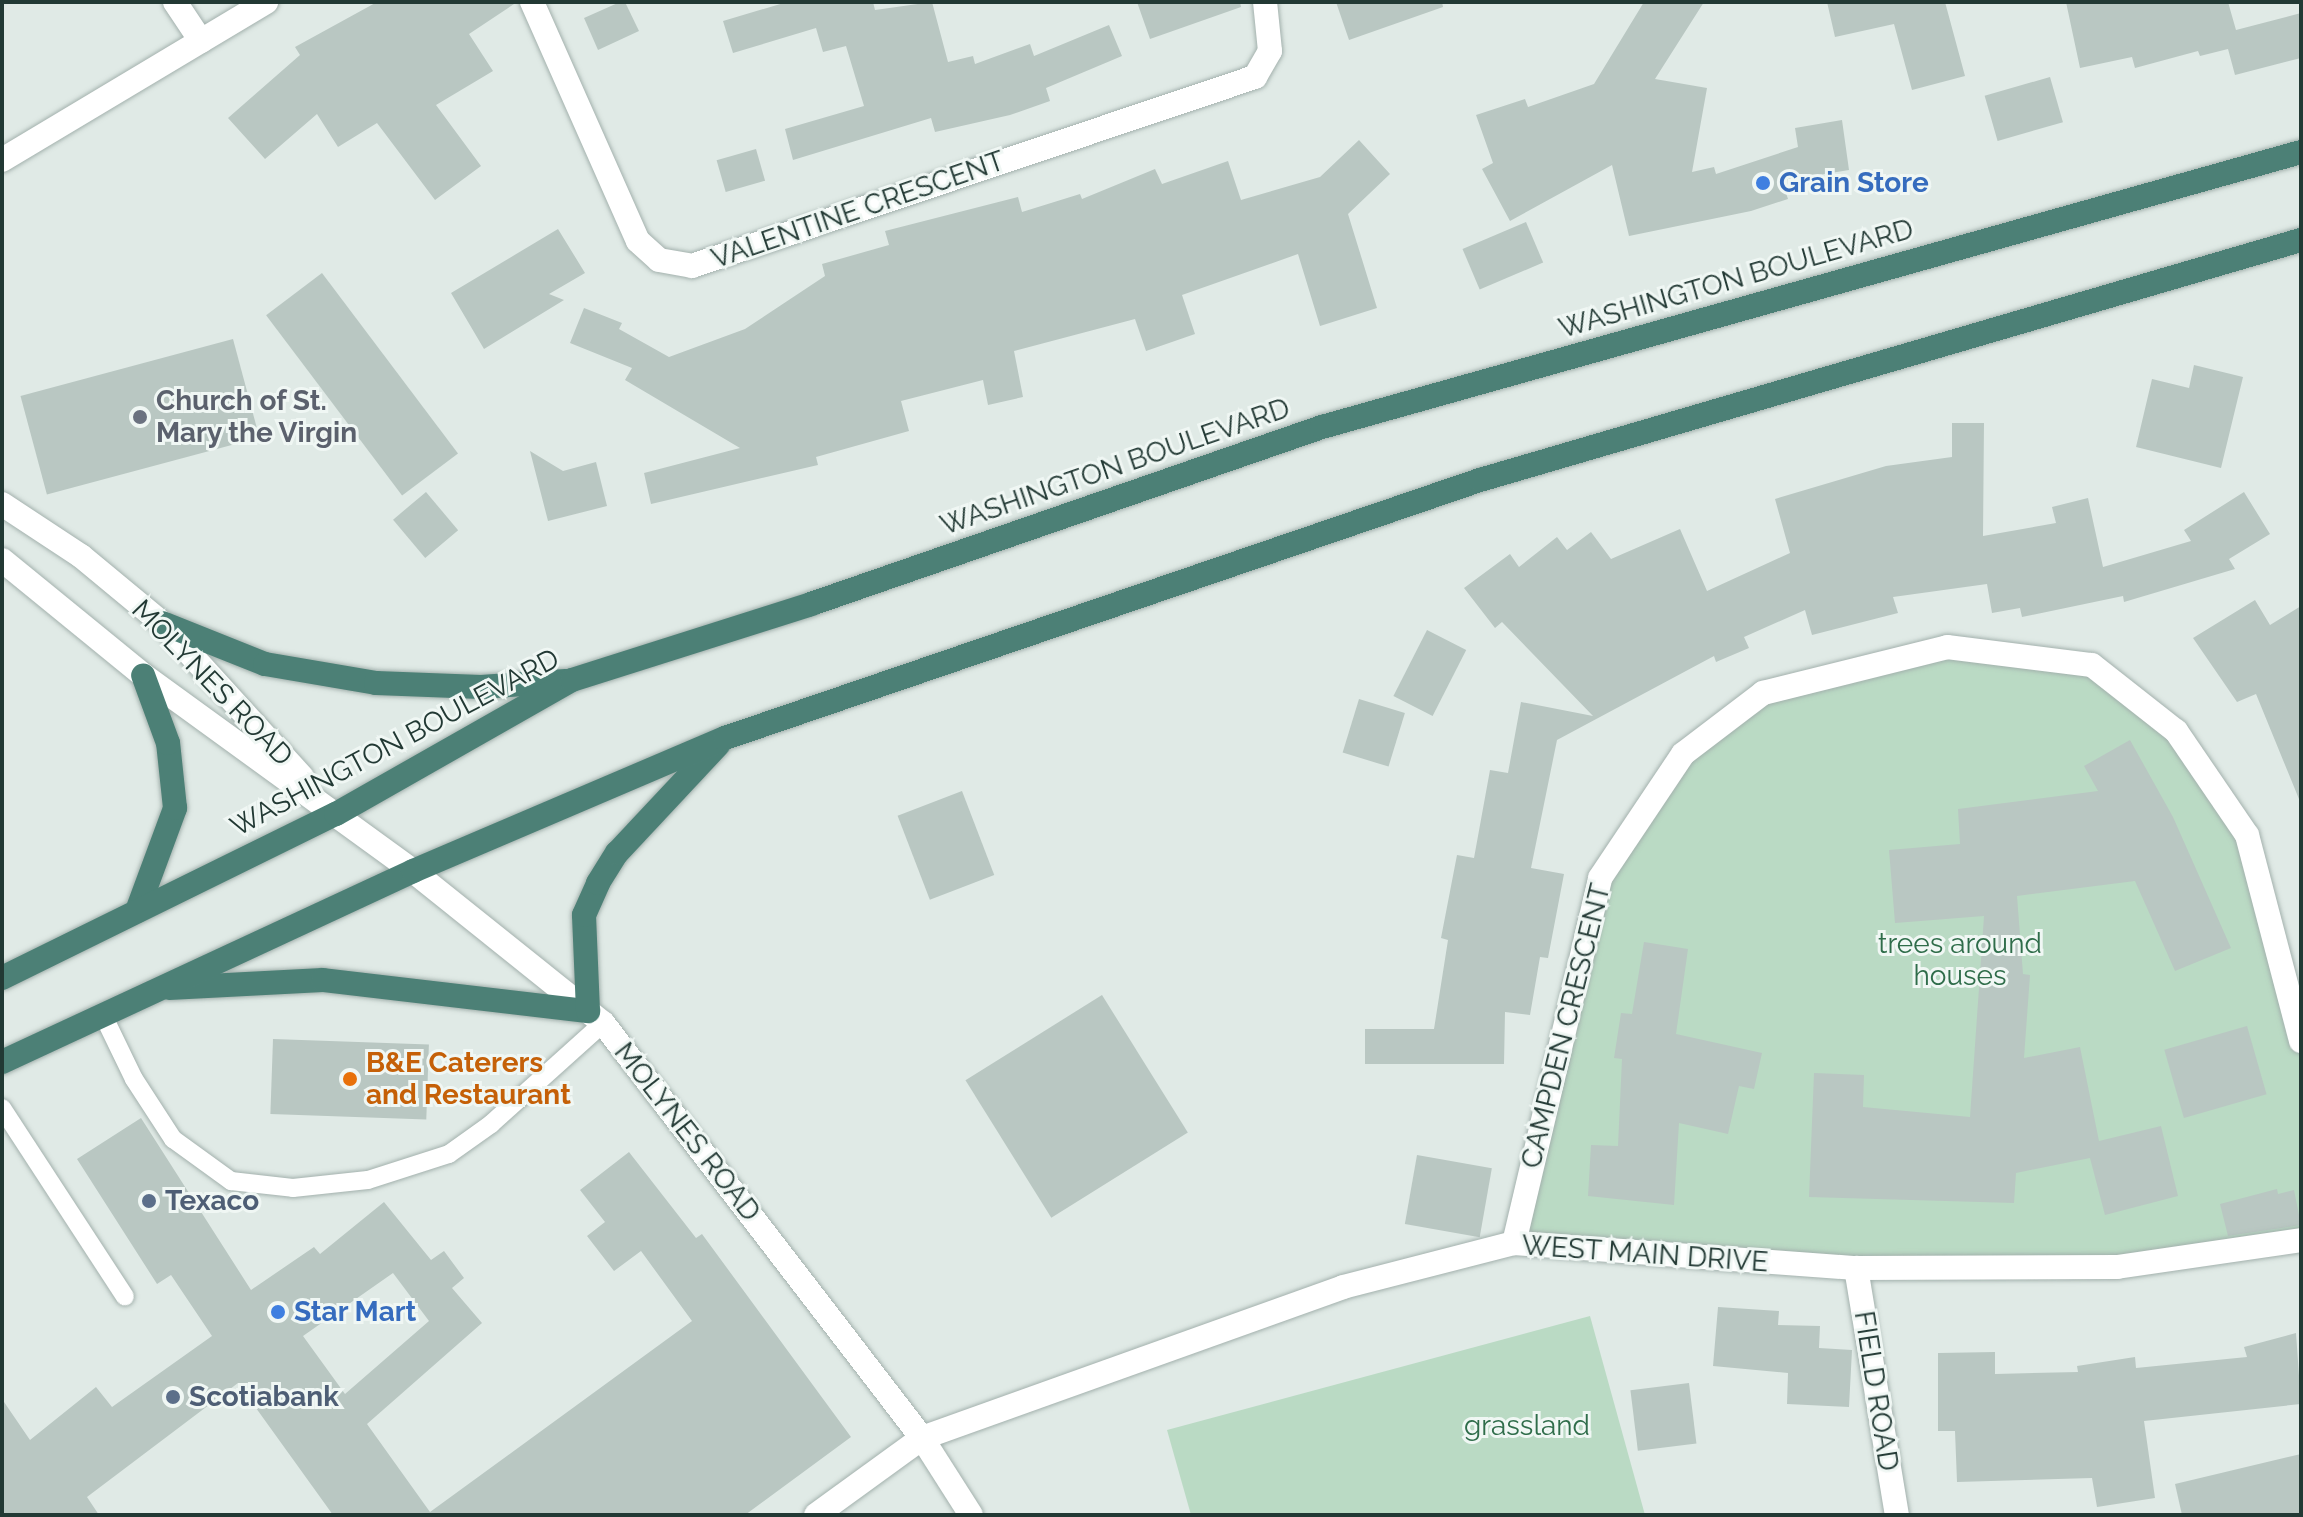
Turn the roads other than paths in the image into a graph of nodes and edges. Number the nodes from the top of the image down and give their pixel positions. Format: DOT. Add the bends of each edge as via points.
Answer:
graph roads {
  1 [pos="175,2"];
  2 [pos="266,2"];
  3 [pos="532,2"];
  4 [pos="1265,2"];
  5 [pos="201,41"];
  6 [pos="2301,152"];
  7 [pos="2,160"];
  8 [pos="2301,240"];
  9 [pos="2,504"];
  10 [pos="2,560"];
  11 [pos="162,623"];
  12 [pos="143,675"];
  13 [pos="572,680"];
  14 [pos="725,738"];
  15 [pos="336,814"];
  16 [pos="413,871"];
  17 [pos="137,911"];
  18 [pos="2,978"];
  19 [pos="147,991"];
  20 [pos="103,1015"];
  21 [pos="596,1017"];
  22 [pos="2301,1041"];
  23 [pos="2,1062"];
  24 [pos="2,1108"];
  25 [pos="2301,1240"];
  26 [pos="1514,1243"];
  27 [pos="1856,1268"];
  28 [pos="125,1297"];
  29 [pos="922,1438"];
  30 [pos="816,1515"];
  31 [pos="971,1515"];
  32 [pos="1897,1515"];
  1 -- 5 [label="street"];
  2 -- 5 [label="street"];
  3 -- 4 [label="street, VALENTINE CRESCENT" via="638,241 659,260 692,266 1255,77 1270,51 1271,20"];
  5 -- 7 [label="street"];
  6 -- 13 [label="highway, WASHINGTON BOULEVARD" via="1322,427 811,604"];
  8 -- 14 [label="highway" via="1480,480"];
  9 -- 11 [label="street, MOLYNES ROAD" via="81,556"];
  10 -- 12 [label="street, MOLYNES ROAD"];
  11 -- 13 [label="highway" via="265,664 376,683 481,687"];
  11 -- 15 [label="street, MOLYNES ROAD"];
  12 -- 15 [label="street, MOLYNES ROAD"];
  12 -- 17 [label="highway" via="168,743 175,808"];
  13 -- 15 [label="highway, WASHINGTON BOULEVARD"];
  14 -- 16 [label="highway"];
  14 -- 21 [label="highway" via="617,853 598,883 584,915"];
  15 -- 16 [label="street, MOLYNES ROAD"];
  15 -- 17 [label="highway, WASHINGTON BOULEVARD"];
  16 -- 19 [label="highway"];
  16 -- 21 [label="street, MOLYNES ROAD"];
  17 -- 18 [label="highway, WASHINGTON BOULEVARD"];
  19 -- 20 [label="highway"];
  19 -- 21 [label="highway" via="323,980"];
  20 -- 21 [label="lane" via="134,1079 173,1139 231,1181 293,1188 368,1180 449,1154 491,1124"];
  20 -- 23 [label="highway"];
  21 -- 29 [label="street, MOLYNES ROAD"];
  22 -- 26 [label="street, CAMPDEN CRESCENT" via="2247,835 2176,731 2092,665 1947,647 1763,693 1683,754 1600,878"];
  24 -- 28 [label="lane"];
  25 -- 27 [label="street, WEST MAIN DRIVE" via="2117,1267"];
  26 -- 27 [label="street, WEST MAIN DRIVE"];
  26 -- 29 [label="street, WEST MAIN DRIVE" via="1343,1287"];
  27 -- 32 [label="street, FIELD ROAD"];
  29 -- 30 [label="street, WEST MAIN DRIVE"];
  29 -- 31 [label="street, MOLYNES ROAD"];
}
